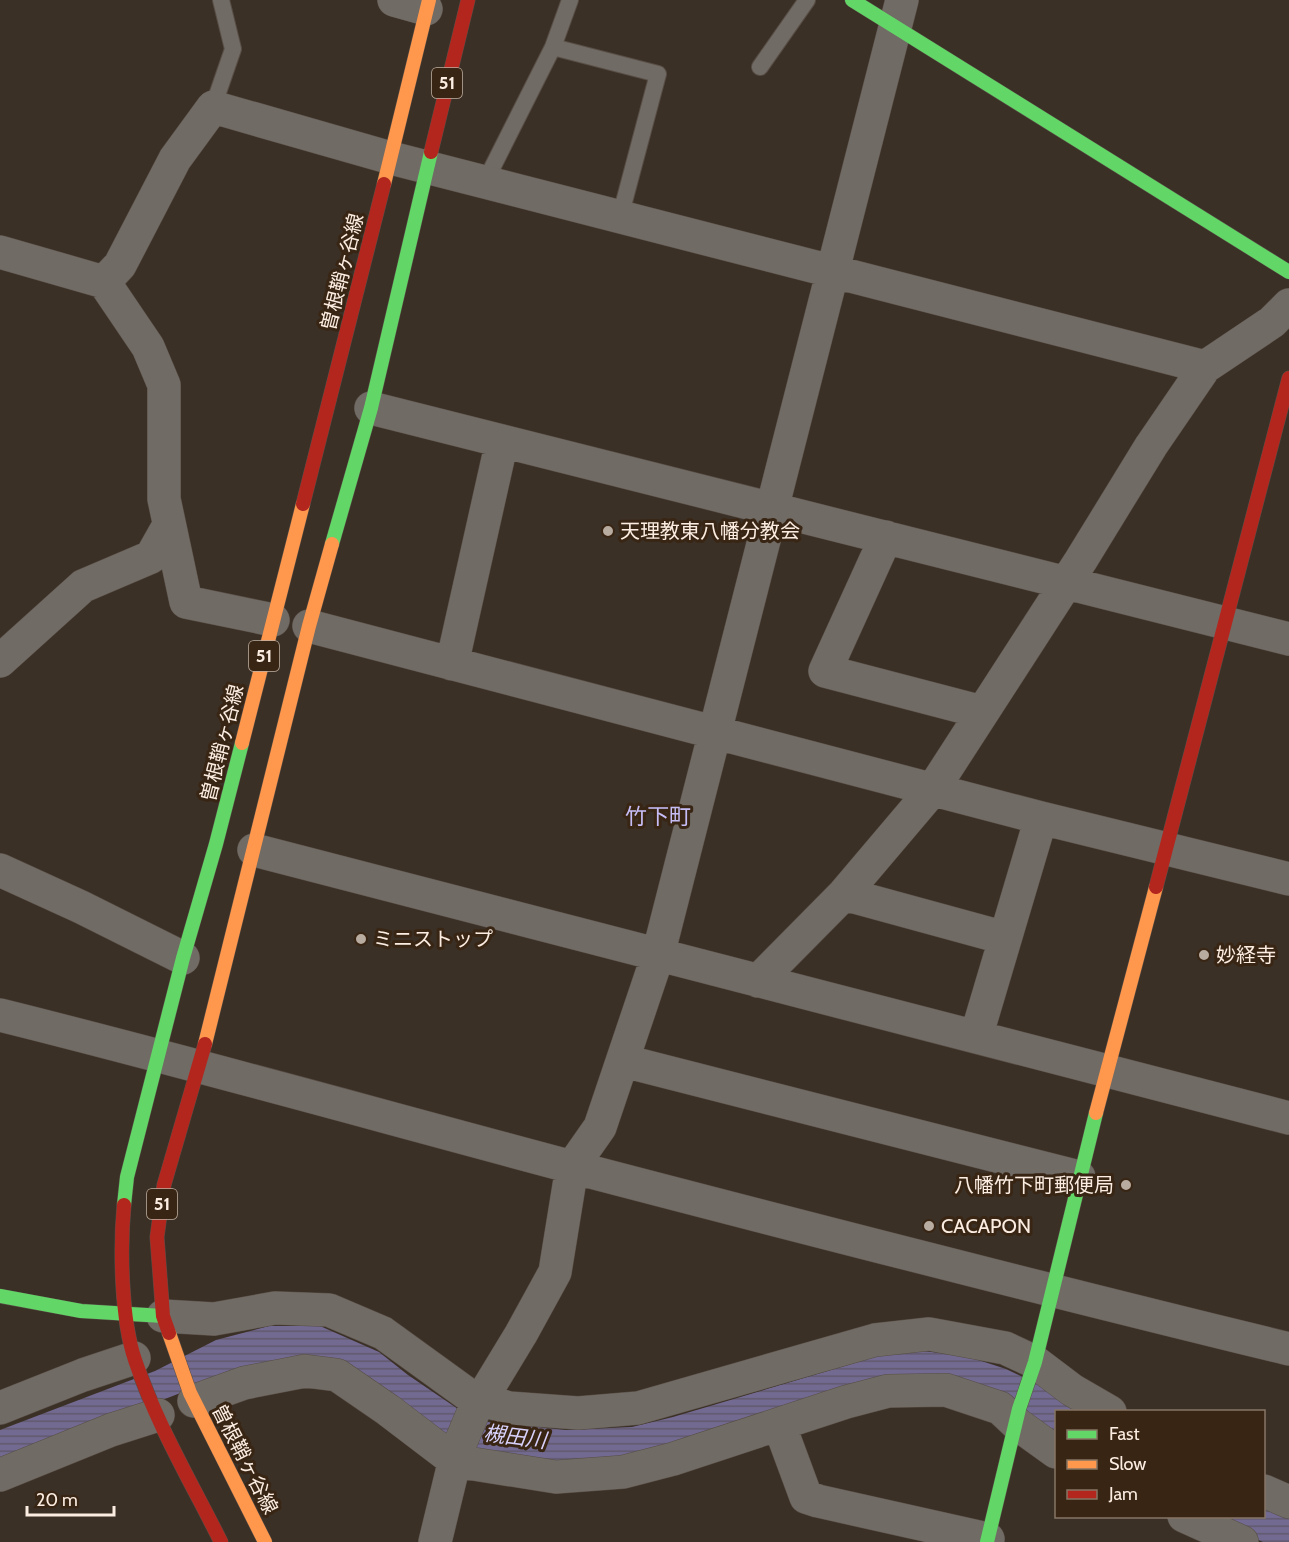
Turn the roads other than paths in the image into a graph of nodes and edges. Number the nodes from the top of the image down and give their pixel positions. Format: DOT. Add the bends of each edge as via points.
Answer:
graph roads {
  1 [pos="221,0"];
  2 [pos="394,0"];
  3 [pos="468,0"];
  4 [pos="570,0"];
  5 [pos="807,0"];
  6 [pos="852,0"];
  7 [pos="427,5"];
  8 [pos="898,14"];
  9 [pos="553,47"];
  10 [pos="760,67"];
  11 [pos="213,107"];
  12 [pos="391,158"];
  13 [pos="427,166"];
  14 [pos="485,182"];
  15 [pos="621,217"];
  16 [pos="0,252"];
  17 [pos="832,271"];
  18 [pos="1289,272"];
  19 [pos="104,282"];
  20 [pos="1289,305"];
  21 [pos="1205,367"];
  22 [pos="1289,378"];
  23 [pos="371,408"];
  24 [pos="502,441"];
  25 [pos="772,509"];
  26 [pos="169,525"];
  27 [pos="886,537"];
  28 [pos="1066,583"];
  29 [pos="273,620"];
  30 [pos="1226,623"];
  31 [pos="309,626"];
  32 [pos="1289,639"];
  33 [pos="0,661"];
  34 [pos="452,664"];
  35 [pos="982,712"];
  36 [pos="714,733"];
  37 [pos="933,789"];
  38 [pos="1041,818"];
  39 [pos="1166,848"];
  40 [pos="254,850"];
  41 [pos="0,870"];
  42 [pos="1289,879"];
  43 [pos="844,894"];
  44 [pos="1005,938"];
  45 [pos="658,955"];
  46 [pos="183,958"];
  47 [pos="758,981"];
  48 [pos="0,1015"];
  49 [pos="976,1038"];
  50 [pos="159,1056"];
  51 [pos="624,1061"];
  52 [pos="200,1065"];
  53 [pos="1108,1072"];
  54 [pos="1289,1118"];
  55 [pos="572,1167"];
  56 [pos="1079,1177"];
  57 [pos="1052,1291"];
  58 [pos="0,1296"];
  59 [pos="126,1315"];
  60 [pos="168,1331"];
  61 [pos="1289,1349"];
  62 [pos="134,1358"];
  63 [pos="1033,1370"];
  64 [pos="192,1397"];
  65 [pos="477,1406"];
  66 [pos="0,1408"];
  67 [pos="1107,1410"];
  68 [pos="156,1411"];
  69 [pos="1018,1417"];
  70 [pos="779,1424"];
  71 [pos="1055,1451"];
  72 [pos="456,1456"];
  73 [pos="0,1475"];
  74 [pos="1265,1492"];
  75 [pos="1289,1502"];
  76 [pos="1188,1518"];
  77 [pos="988,1540"];
  78 [pos="221,1542"];
  79 [pos="265,1542"];
  80 [pos="435,1542"];
  81 [pos="1242,1542"];
  1 -- 11 [label="lane" via="233,49"];
  2 -- 7 [label="street"];
  3 -- 13 [label="main road, 51"];
  4 -- 9 [label="lane"];
  5 -- 10 [label="lane"];
  6 -- 8 [label="main road"];
  7 -- 12 [label="main road, 曽根鞘ヶ谷線 / 51"];
  8 -- 17 [label="street"];
  8 -- 18 [label="main road"];
  9 -- 14 [label="lane"];
  9 -- 15 [label="lane" via="658,74"];
  11 -- 12 [label="street"];
  11 -- 19 [label="street" via="175,159 120,265"];
  12 -- 13 [label="street"];
  12 -- 29 [label="main road, 曽根鞘ヶ谷線 / 51"];
  13 -- 14 [label="street"];
  13 -- 23 [label="main road, 51"];
  14 -- 15 [label="street"];
  15 -- 17 [label="street"];
  16 -- 19 [label="street"];
  17 -- 21 [label="street"];
  17 -- 25 [label="street"];
  19 -- 26 [label="street" via="148,347 164,385 164,499"];
  20 -- 21 [label="street" via="1272,322"];
  21 -- 28 [label="street"];
  22 -- 30 [label="main road"];
  23 -- 24 [label="street"];
  23 -- 31 [label="main road, 51"];
  24 -- 25 [label="street"];
  24 -- 34 [label="street"];
  25 -- 27 [label="street"];
  25 -- 36 [label="street"];
  26 -- 29 [label="street" via="186,602"];
  26 -- 33 [label="street" via="150,557 83,586"];
  27 -- 28 [label="street"];
  27 -- 35 [label="street" via="825,671"];
  28 -- 30 [label="street"];
  28 -- 35 [label="street"];
  29 -- 46 [label="main road, 曽根鞘ヶ谷線 / 51"];
  30 -- 32 [label="street"];
  30 -- 39 [label="main road"];
  31 -- 34 [label="street"];
  31 -- 40 [label="main road, 51"];
  34 -- 36 [label="street"];
  35 -- 37 [label="street"];
  36 -- 37 [label="street"];
  36 -- 45 [label="street"];
  37 -- 38 [label="street"];
  37 -- 43 [label="street"];
  38 -- 39 [label="street"];
  38 -- 44 [label="street"];
  39 -- 42 [label="street"];
  39 -- 53 [label="main road"];
  40 -- 45 [label="street"];
  40 -- 52 [label="main road, 51"];
  41 -- 46 [label="street"];
  43 -- 44 [label="street"];
  43 -- 47 [label="street"];
  44 -- 49 [label="street"];
  45 -- 47 [label="street"];
  45 -- 51 [label="street"];
  46 -- 50 [label="main road, 曽根鞘ヶ谷線 / 51"];
  47 -- 49 [label="street"];
  48 -- 50 [label="street"];
  49 -- 53 [label="street"];
  50 -- 52 [label="street"];
  50 -- 59 [label="main road, 曽根鞘ヶ谷線 / 51" via="127,1177 121,1238"];
  51 -- 55 [label="street" via="600,1127"];
  51 -- 56 [label="street"];
  52 -- 55 [label="street"];
  52 -- 60 [label="main road, 51" via="163,1195 157,1237"];
  53 -- 54 [label="street"];
  53 -- 56 [label="main road"];
  55 -- 57 [label="street"];
  55 -- 65 [label="street" via="555,1272"];
  56 -- 57 [label="main road"];
  57 -- 61 [label="street"];
  57 -- 63 [label="main road"];
  58 -- 59 [label="main road" via="38,1305"];
  59 -- 60 [label="main road"];
  59 -- 62 [label="main road, 曽根鞘ヶ谷線 / 51"];
  60 -- 64 [label="main road, 51"];
  60 -- 65 [label="street" via="275,1308 329,1310 383,1333 470,1396"];
  62 -- 66 [label="street"];
  62 -- 68 [label="main road, 51"];
  63 -- 65 [label="street" via="1005,1348 929,1334 875,1340 638,1408 578,1413"];
  63 -- 67 [label="street"];
  63 -- 69 [label="main road"];
  64 -- 72 [label="street" via="305,1371 336,1375"];
  64 -- 79 [label="main road, 曽根鞘ヶ谷線 / 51"];
  65 -- 72 [label="street"];
  68 -- 73 [label="street"];
  68 -- 78 [label="main road, 51"];
  69 -- 70 [label="street" via="946,1390 888,1391"];
  69 -- 71 [label="street"];
  69 -- 77 [label="main road"];
  70 -- 72 [label="street" via="623,1472 556,1477"];
  70 -- 77 [label="street" via="806,1497"];
  72 -- 80 [label="street"];
  74 -- 75 [label="street"];
  76 -- 81 [label="street"];
}
